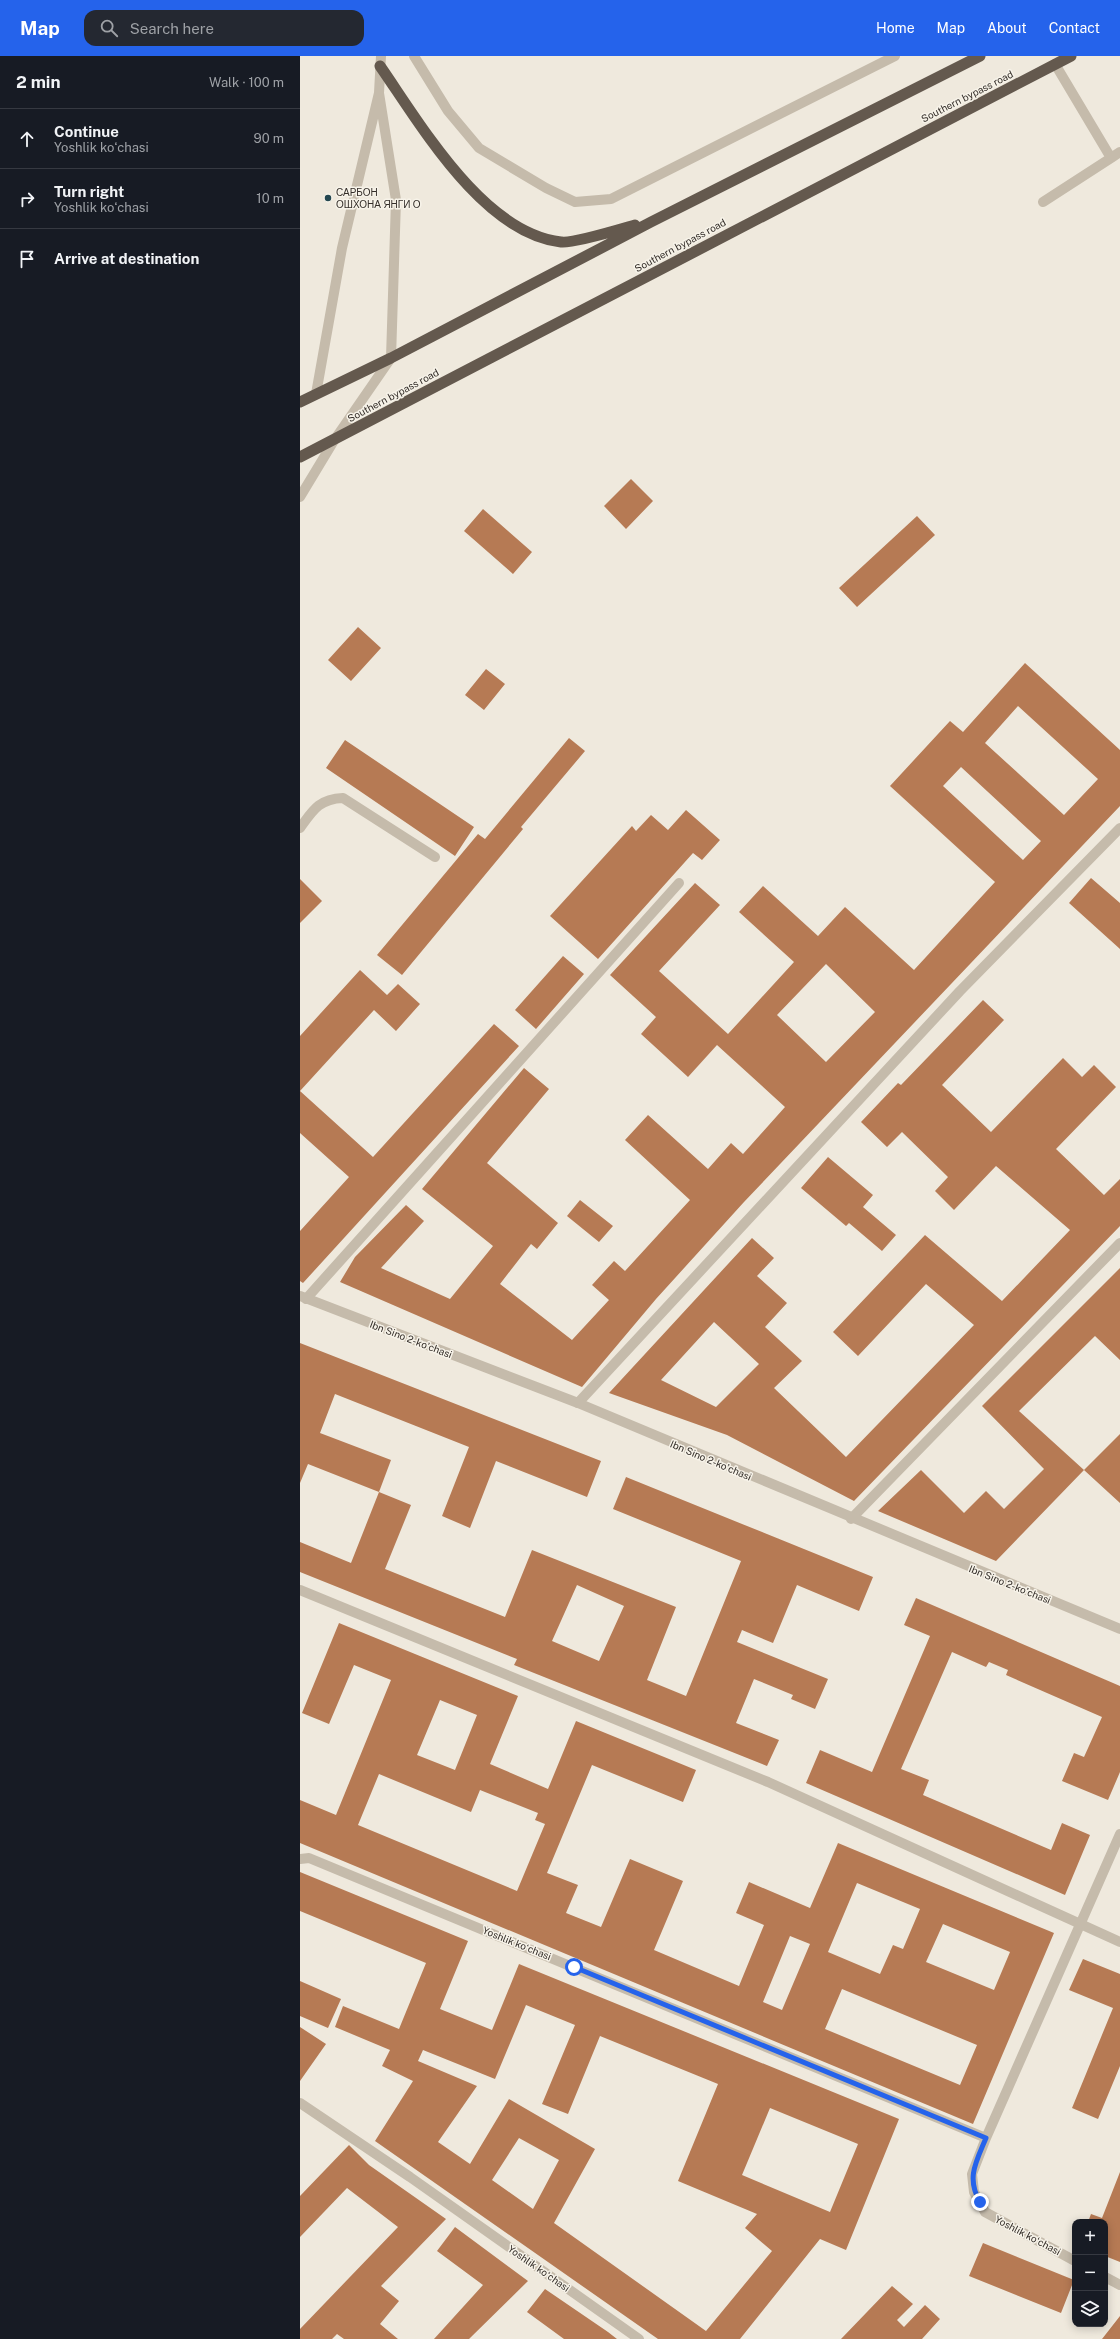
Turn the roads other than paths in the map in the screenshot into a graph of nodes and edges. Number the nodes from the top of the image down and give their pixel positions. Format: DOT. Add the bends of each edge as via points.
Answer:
graph roads {
  1 [pos="414,56"];
  2 [pos="895,56"];
  3 [pos="980,56"];
  4 [pos="1071,56"];
  5 [pos="381,61"];
  6 [pos="1055,64"];
  7 [pos="379,93"];
  8 [pos="1116,155"];
  9 [pos="1043,202"];
  10 [pos="651,222"];
  11 [pos="391,358"];
  12 [pos="316,394"];
  13 [pos="300,402"];
  14 [pos="335,439"];
  15 [pos="300,457"];
  16 [pos="300,497"];
  17 [pos="300,828"];
  18 [pos="1120,828"];
  19 [pos="435,857"];
  20 [pos="679,883"];
  21 [pos="1120,1243"];
  22 [pos="303,1298"];
  23 [pos="578,1403"];
  24 [pos="851,1519"];
  25 [pos="300,1590"];
  26 [pos="1120,1630"];
  27 [pos="1120,1834"];
  28 [pos="300,1859"];
  29 [pos="1079,1925"];
  30 [pos="1120,1942"];
  31 [pos="300,2103"];
  32 [pos="986,2138"];
  33 [pos="1072,2258"];
  34 [pos="1108,2279"];
  35 [pos="1120,2285"];
  36 [pos="640,2339"];
  1 -- 2 [label="street" via="448,111 479,148 546,188 575,202 611,199"];
  3 -- 10 [label="highway"];
  4 -- 6 [label="highway, Southern bypass road"];
  5 -- 7 [label="street"];
  5 -- 10 [label="highway" via="454,173 501,217 531,233 562,242"];
  6 -- 8 [label="street"];
  6 -- 14 [label="highway, Southern bypass road"];
  7 -- 11 [label="street" via="396,200"];
  7 -- 12 [label="street" via="342,248"];
  8 -- 9 [label="street"];
  10 -- 11 [label="highway"];
  11 -- 12 [label="highway"];
  11 -- 14 [label="street"];
  12 -- 13 [label="highway"];
  14 -- 15 [label="highway, Southern bypass road"];
  14 -- 16 [label="street"];
  17 -- 19 [label="street" via="314,809 330,798 343,798"];
  18 -- 23 [label="street" via="960,991"];
  20 -- 22 [label="street"];
  21 -- 24 [label="street"];
  22 -- 23 [label="street, Ibn Sino 2-koʼchasi"];
  23 -- 24 [label="street, Ibn Sino 2-koʼchasi"];
  24 -- 26 [label="street, Ibn Sino 2-koʼchasi"];
  25 -- 29 [label="street" via="768,1782"];
  27 -- 29 [label="street"];
  28 -- 32 [label="street, Yoshlik koʻchasi" via="309,1858 317,1861"];
  29 -- 30 [label="street"];
  29 -- 32 [label="street"];
  31 -- 36 [label="street, Yoshlik koʻchasi"];
  32 -- 33 [label="street, Yoshlik koʻchasi" via="972,2174 974,2192 986,2212"];
  34 -- 35 [label="street"];
}
